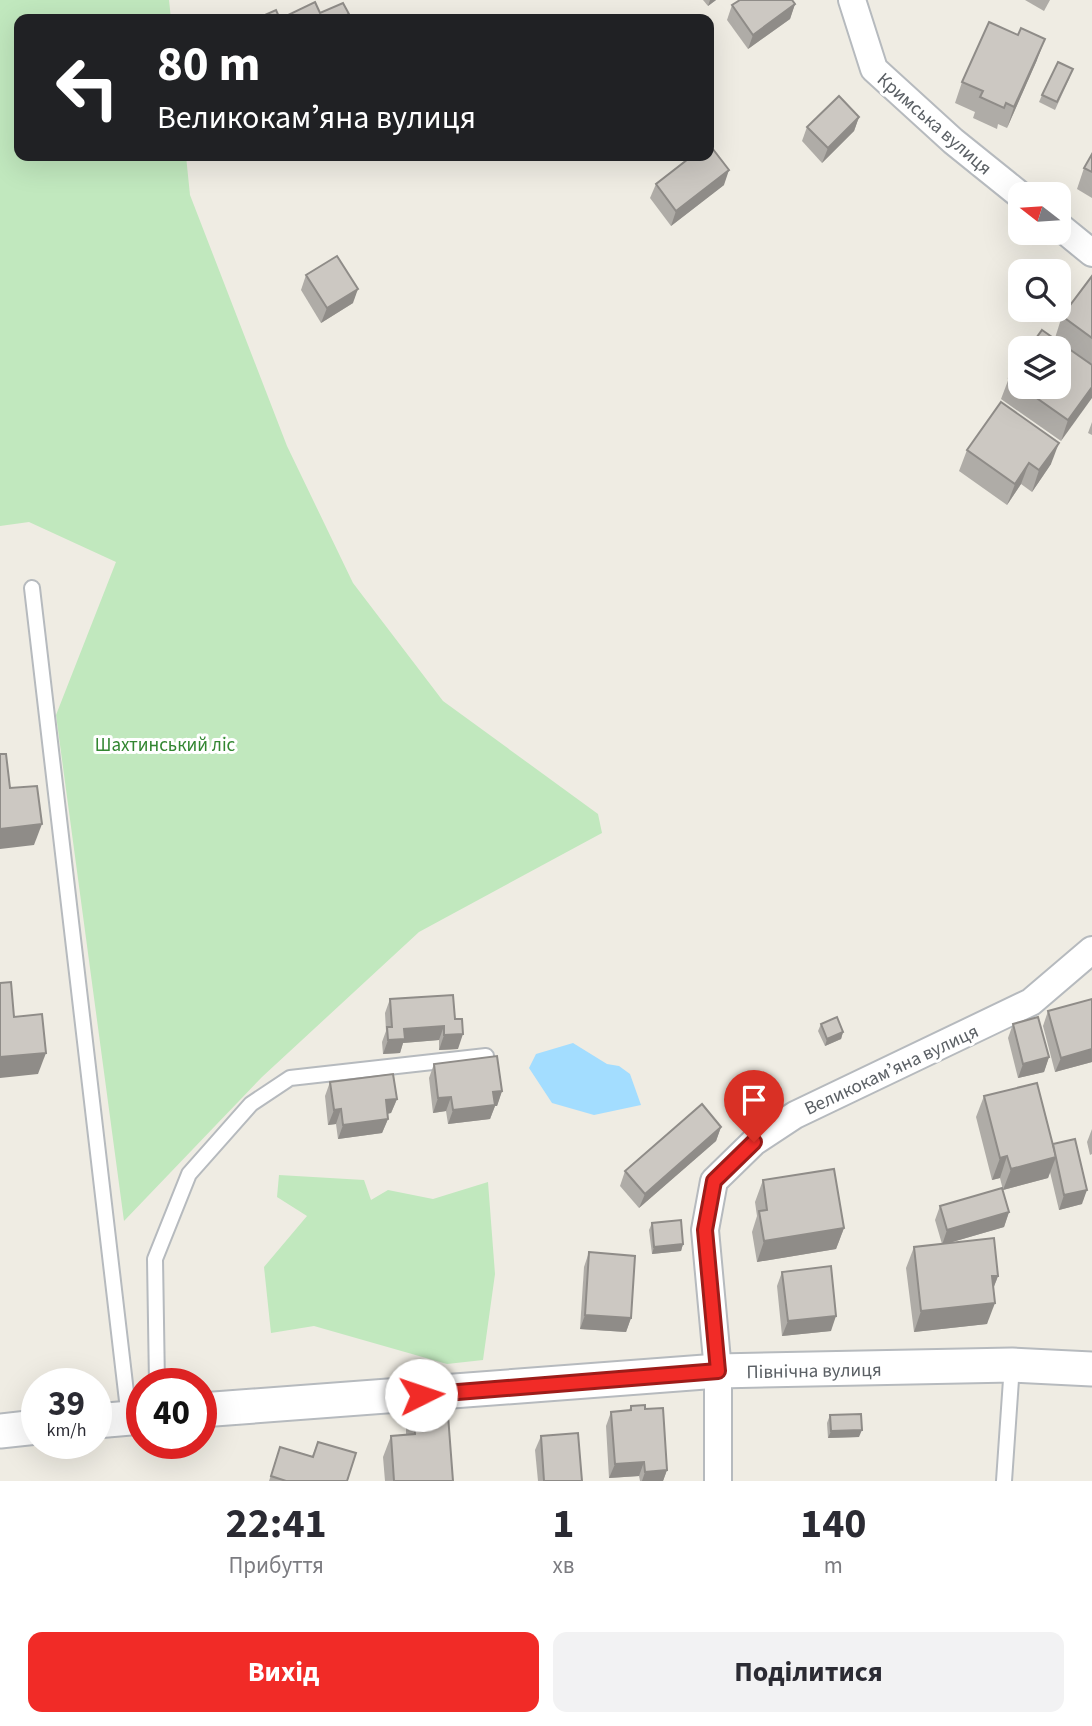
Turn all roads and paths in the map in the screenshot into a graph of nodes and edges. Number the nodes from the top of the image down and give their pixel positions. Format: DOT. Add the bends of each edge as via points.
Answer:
graph roads {
  1 [pos="852,0"];
  2 [pos="1008,185"];
  3 [pos="1071,236"];
  4 [pos="1092,253"];
  5 [pos="32,588"];
  6 [pos="1092,950"];
  7 [pos="486,1056"];
  8 [pos="1012,1365"];
  9 [pos="157,1368"];
  10 [pos="1092,1369"];
  11 [pos="718,1371"];
  12 [pos="217,1409"];
  13 [pos="122,1419"];
  14 [pos="21,1429"];
  15 [pos="0,1431"];
  16 [pos="718,1481"];
  17 [pos="1004,1481"];
  1 -- 2 [label="street, Кримська вулиця" via="874,69"];
  3 -- 4 [label="street"];
  5 -- 13 [label="lane"];
  6 -- 11 [label="street, Великокамʼяна вулиця" via="1031,1002 795,1115 754,1142 714,1181 705,1230"];
  7 -- 9 [label="lane" via="290,1078 251,1104 189,1174 155,1259"];
  8 -- 10 [label="street, Північна вулиця"];
  8 -- 11 [label="street, Північна вулиця"];
  8 -- 17 [label="lane"];
  11 -- 12 [label="street, Північна вулиця"];
  11 -- 16 [label="street, Великокамʼяна вулиця"];
  14 -- 15 [label="street"];
}
